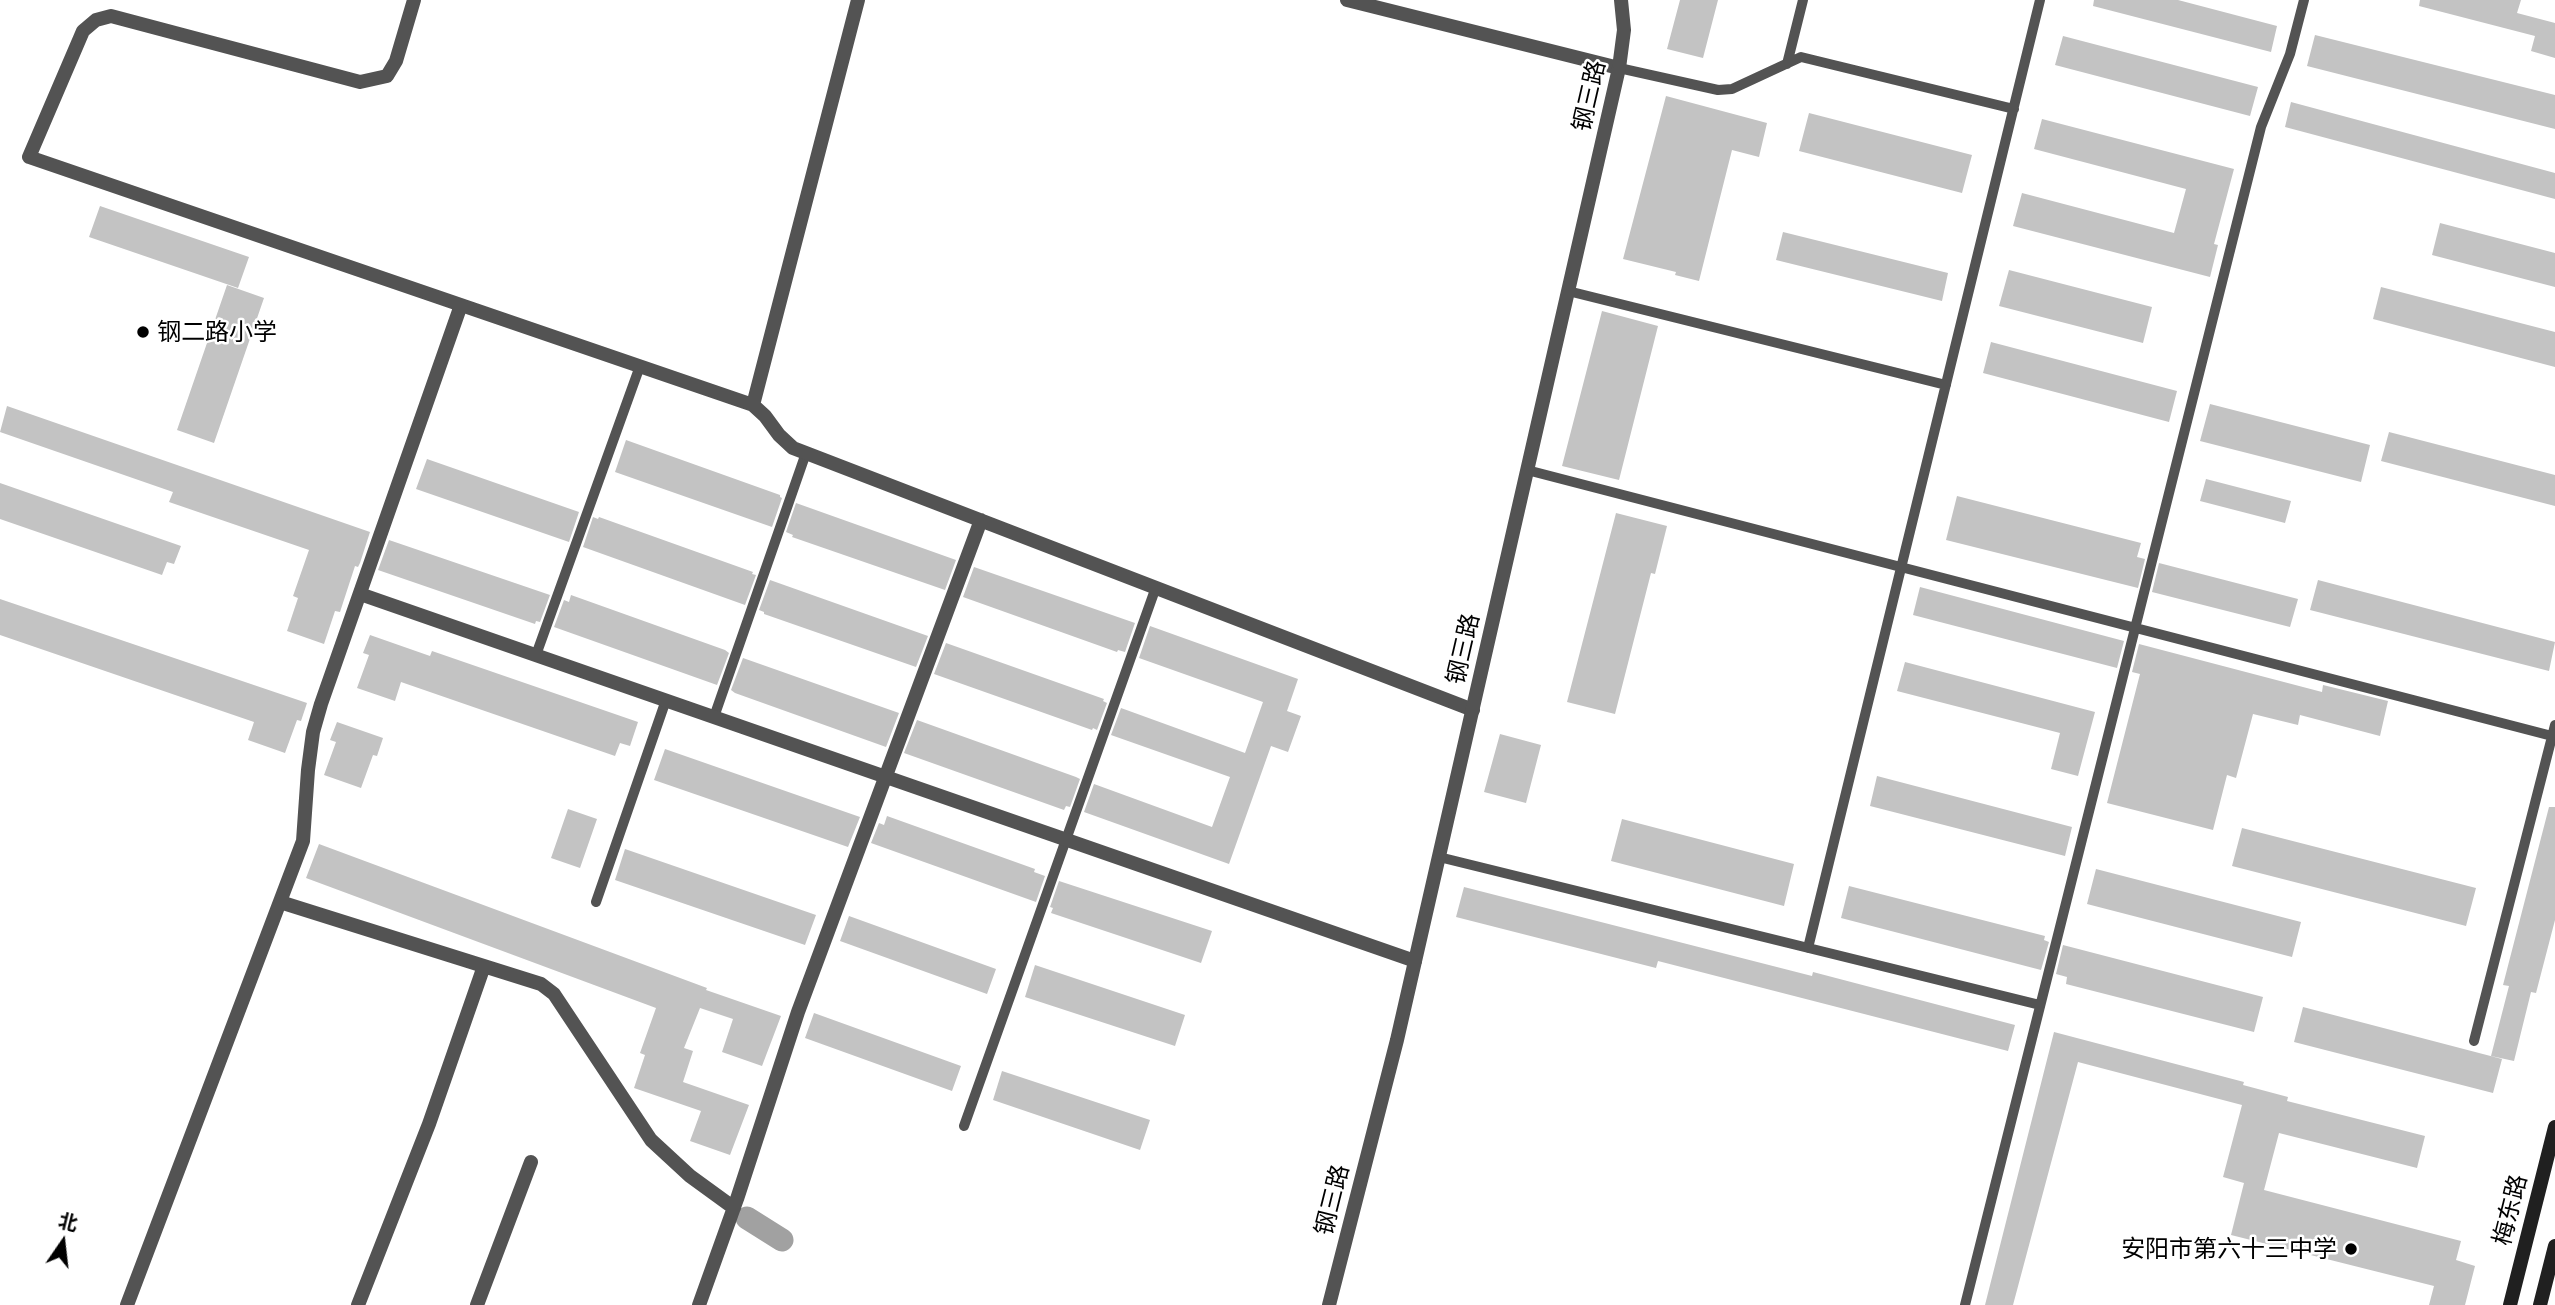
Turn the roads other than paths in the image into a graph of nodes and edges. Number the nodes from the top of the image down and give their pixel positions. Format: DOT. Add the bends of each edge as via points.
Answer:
graph roads {
  1 [pos="414,0"];
  2 [pos="858,0"];
  3 [pos="1347,0"];
  4 [pos="1621,0"];
  5 [pos="1804,0"];
  6 [pos="2040,0"];
  7 [pos="2304,0"];
  8 [pos="1787,64"];
  9 [pos="1619,68"];
  10 [pos="2014,108"];
  11 [pos="1567,291"];
  12 [pos="461,305"];
  13 [pos="640,366"];
  14 [pos="1947,385"];
  15 [pos="753,405"];
  16 [pos="806,453"];
  17 [pos="1527,470"];
  18 [pos="981,520"];
  19 [pos="1902,566"];
  20 [pos="1156,587"];
  21 [pos="360,594"];
  22 [pos="2135,626"];
  23 [pos="536,655"];
  24 [pos="666,700"];
  25 [pos="1472,710"];
  26 [pos="714,717"];
  27 [pos="2554,731"];
  28 [pos="886,777"];
  29 [pos="1066,840"];
  30 [pos="1439,857"];
  31 [pos="280,902"];
  32 [pos="596,902"];
  33 [pos="1808,948"];
  34 [pos="1415,961"];
  35 [pos="484,966"];
  36 [pos="2040,1005"];
  37 [pos="2474,1041"];
  38 [pos="964,1126"];
  39 [pos="2555,1127"];
  40 [pos="531,1161"];
  41 [pos="734,1208"];
  42 [pos="2555,1246"];
  43 [pos="127,1305"];
  44 [pos="358,1305"];
  45 [pos="477,1305"];
  46 [pos="699,1305"];
  47 [pos="1329,1305"];
  48 [pos="1965,1305"];
  49 [pos="2510,1305"];
  50 [pos="2540,1305"];
  1 -- 12 [label="street" via="387,76 360,82 111,16 96,20 83,31 29,157"];
  2 -- 15 [label="street"];
  3 -- 9 [label="street"];
  4 -- 9 [label="street, 钢三路" via="1625,30"];
  5 -- 8 [label="lane"];
  6 -- 10 [label="lane"];
  7 -- 22 [label="lane" via="2290,54 2261,127"];
  8 -- 9 [label="lane" via="1732,89 1718,90"];
  8 -- 10 [label="lane" via="1801,57"];
  9 -- 11 [label="street, 钢三路"];
  10 -- 14 [label="lane"];
  11 -- 14 [label="lane"];
  11 -- 17 [label="street, 钢三路"];
  12 -- 13 [label="street"];
  12 -- 21 [label="street"];
  13 -- 15 [label="street"];
  13 -- 23 [label="lane"];
  14 -- 19 [label="lane"];
  15 -- 16 [label="street" via="779,436"];
  16 -- 18 [label="street"];
  16 -- 26 [label="lane"];
  17 -- 19 [label="lane"];
  17 -- 25 [label="street, 钢三路"];
  18 -- 20 [label="street"];
  18 -- 28 [label="street"];
  19 -- 22 [label="lane"];
  19 -- 33 [label="lane"];
  20 -- 25 [label="street"];
  20 -- 29 [label="lane"];
  21 -- 23 [label="street"];
  21 -- 31 [label="street" via="313,732 303,841"];
  22 -- 27 [label="lane"];
  22 -- 36 [label="lane"];
  23 -- 24 [label="street"];
  24 -- 26 [label="street"];
  24 -- 32 [label="lane"];
  25 -- 30 [label="street, 钢三路"];
  26 -- 28 [label="street"];
  27 -- 37 [label="lane"];
  28 -- 29 [label="street"];
  28 -- 41 [label="street" via="799,1012"];
  29 -- 34 [label="street"];
  29 -- 38 [label="lane"];
  30 -- 33 [label="lane"];
  30 -- 34 [label="street, 钢三路"];
  31 -- 35 [label="street"];
  31 -- 43 [label="street"];
  33 -- 36 [label="lane"];
  34 -- 47 [label="street, 钢三路"];
  35 -- 41 [label="street" via="541,984 554,994 651,1140"];
  35 -- 44 [label="street"];
  36 -- 48 [label="lane"];
  39 -- 49 [label="main road, 梅东路"];
  40 -- 45 [label="street"];
  41 -- 46 [label="street"];
  42 -- 50 [label="main road"];
}
